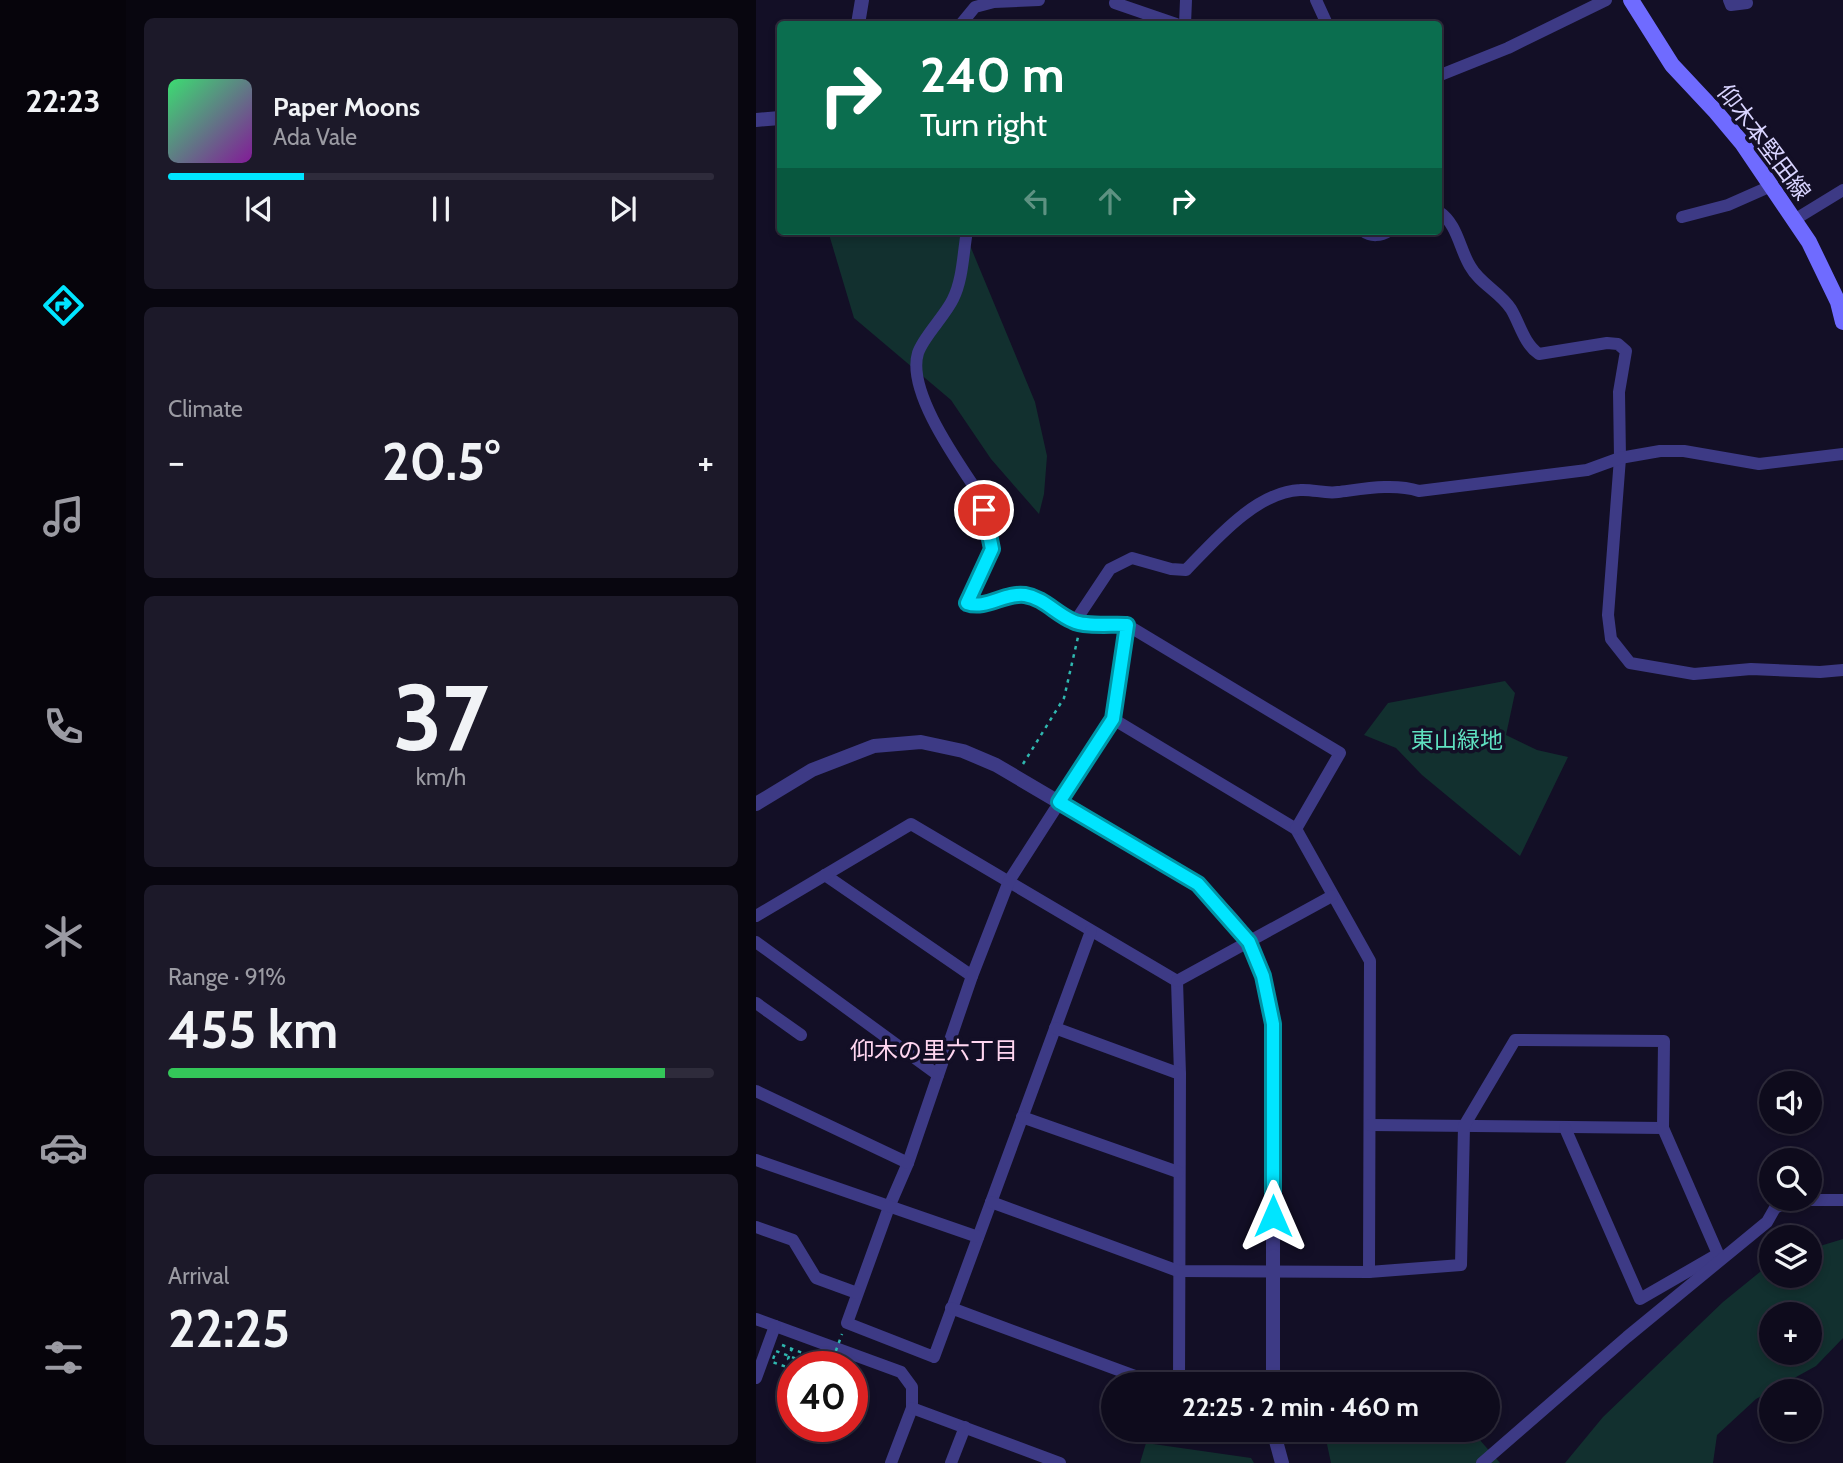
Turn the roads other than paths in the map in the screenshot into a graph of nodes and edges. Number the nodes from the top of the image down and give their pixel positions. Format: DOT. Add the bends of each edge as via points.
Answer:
graph roads {
  1 [pos="862,0"];
  2 [pos="1039,0"];
  3 [pos="1186,0"];
  4 [pos="1316,0"];
  5 [pos="1606,0"];
  6 [pos="1631,0"];
  7 [pos="1728,0"];
  8 [pos="1115,3"];
  9 [pos="1746,3"];
  10 [pos="858,21"];
  11 [pos="963,21"];
  12 [pos="1168,21"];
  13 [pos="1185,21"];
  14 [pos="1326,21"];
  15 [pos="1442,74"];
  16 [pos="777,118"];
  17 [pos="756,120"];
  18 [pos="1771,186"];
  19 [pos="1843,190"];
  20 [pos="1442,214"];
  21 [pos="1682,217"];
  22 [pos="1794,220"];
  23 [pos="966,235"];
  24 [pos="1843,322"];
  25 [pos="1843,454"];
  26 [pos="1620,458"];
  27 [pos="1078,623"];
  28 [pos="1127,625"];
  29 [pos="1843,670"];
  30 [pos="1113,719"];
  31 [pos="1059,802"];
  32 [pos="756,804"];
  33 [pos="1296,829"];
  34 [pos="825,875"];
  35 [pos="1009,881"];
  36 [pos="1332,895"];
  37 [pos="756,916"];
  38 [pos="1091,931"];
  39 [pos="756,942"];
  40 [pos="1249,942"];
  41 [pos="972,976"];
  42 [pos="1177,981"];
  43 [pos="756,1003"];
  44 [pos="1055,1028"];
  45 [pos="802,1035"];
  46 [pos="1180,1074"];
  47 [pos="938,1076"];
  48 [pos="756,1091"];
  49 [pos="1022,1116"];
  50 [pos="1370,1125"];
  51 [pos="1464,1126"];
  52 [pos="1565,1128"];
  53 [pos="1663,1128"];
  54 [pos="756,1160"];
  55 [pos="908,1163"];
  56 [pos="1178,1172"];
  57 [pos="1843,1200"];
  58 [pos="991,1202"];
  59 [pos="889,1207"];
  60 [pos="756,1227"];
  61 [pos="978,1237"];
  62 [pos="1178,1272"];
  63 [pos="1273,1272"];
  64 [pos="1369,1272"];
  65 [pos="857,1293"];
  66 [pos="951,1308"];
  67 [pos="756,1320"];
  68 [pos="775,1326"];
  69 [pos="1124,1372"];
  70 [pos="1179,1372"];
  71 [pos="1273,1372"];
  72 [pos="756,1378"];
  73 [pos="912,1408"];
  74 [pos="965,1427"];
  75 [pos="1276,1442"];
  76 [pos="1040,1460"];
  77 [pos="891,1463"];
  78 [pos="951,1463"];
  79 [pos="1060,1463"];
  80 [pos="1282,1463"];
  81 [pos="1482,1463"];
  1 -- 10 [label="street"];
  2 -- 11 [label="street" via="975,7"];
  3 -- 13 [label="street"];
  4 -- 14 [label="street"];
  5 -- 15 [label="street"];
  6 -- 18 [label="main road, 仰木本堅田線" via="1672,65 1716,111"];
  7 -- 9 [label="street" via="1731,5"];
  8 -- 12 [label="street"];
  16 -- 17 [label="street"];
  18 -- 21 [label="street" via="1728,205"];
  18 -- 22 [label="main road, 仰木本堅田線"];
  19 -- 22 [label="street"];
  20 -- 26 [label="street" via="1450,219 1479,280 1510,306 1531,349 1538,354 1607,343 1626,351 1619,392"];
  22 -- 24 [label="main road, 仰木本堅田線" via="1838,302"];
  23 -- 27 [label="street" via="954,299 918,353 917,366 928,411 981,497 984,510 992,549 967,603 975,606 1026,595"];
  25 -- 26 [label="street" via="1759,464 1684,451"];
  26 -- 27 [label="street" via="1587,470 1432,490 1300,490 1272,496 1220,533 1186,569 1132,558 1110,569"];
  26 -- 29 [label="street" via="1608,615 1611,639 1630,663 1694,674 1751,668"];
  27 -- 28 [label="street"];
  28 -- 30 [label="street"];
  28 -- 33 [label="street" via="1339,753"];
  30 -- 31 [label="street"];
  30 -- 33 [label="street"];
  31 -- 32 [label="street" via="963,751 921,742 874,746 812,770"];
  31 -- 35 [label="street"];
  31 -- 40 [label="street" via="1198,884"];
  33 -- 36 [label="street"];
  34 -- 35 [label="street" via="911,824"];
  34 -- 37 [label="street"];
  34 -- 41 [label="street"];
  35 -- 38 [label="street"];
  35 -- 41 [label="street"];
  36 -- 40 [label="street"];
  36 -- 50 [label="street" via="1370,961"];
  38 -- 42 [label="street"];
  38 -- 44 [label="street"];
  39 -- 47 [label="street"];
  40 -- 42 [label="street"];
  40 -- 63 [label="street" via="1263,976 1273,1024"];
  41 -- 47 [label="street"];
  42 -- 46 [label="street"];
  43 -- 45 [label="street"];
  44 -- 46 [label="street"];
  44 -- 49 [label="street"];
  46 -- 56 [label="street"];
  47 -- 55 [label="street"];
  48 -- 55 [label="street"];
  49 -- 56 [label="street"];
  49 -- 58 [label="street"];
  50 -- 51 [label="street"];
  50 -- 64 [label="street"];
  51 -- 52 [label="street"];
  51 -- 53 [label="street" via="1514,1040 1664,1041"];
  51 -- 64 [label="street" via="1461,1265"];
  52 -- 53 [label="street"];
  52 -- 53 [label="street" via="1640,1299 1718,1254"];
  54 -- 59 [label="street"];
  55 -- 59 [label="street"];
  56 -- 62 [label="street"];
  57 -- 81 [label="street" via="1791,1200 1775,1208 1767,1222"];
  58 -- 61 [label="street"];
  58 -- 62 [label="street"];
  59 -- 61 [label="street"];
  59 -- 65 [label="street"];
  60 -- 65 [label="street" via="793,1240 816,1278"];
  61 -- 66 [label="street"];
  62 -- 63 [label="street"];
  62 -- 70 [label="street"];
  63 -- 64 [label="street"];
  63 -- 71 [label="street"];
  65 -- 66 [label="street" via="847,1323 934,1357"];
  66 -- 69 [label="street"];
  67 -- 68 [label="street"];
  68 -- 72 [label="street"];
  68 -- 73 [label="street" via="901,1372 912,1387"];
  73 -- 74 [label="street"];
  73 -- 77 [label="street"];
  74 -- 76 [label="street"];
  74 -- 78 [label="street"];
  75 -- 80 [label="street"];
  76 -- 79 [label="street"];
}
